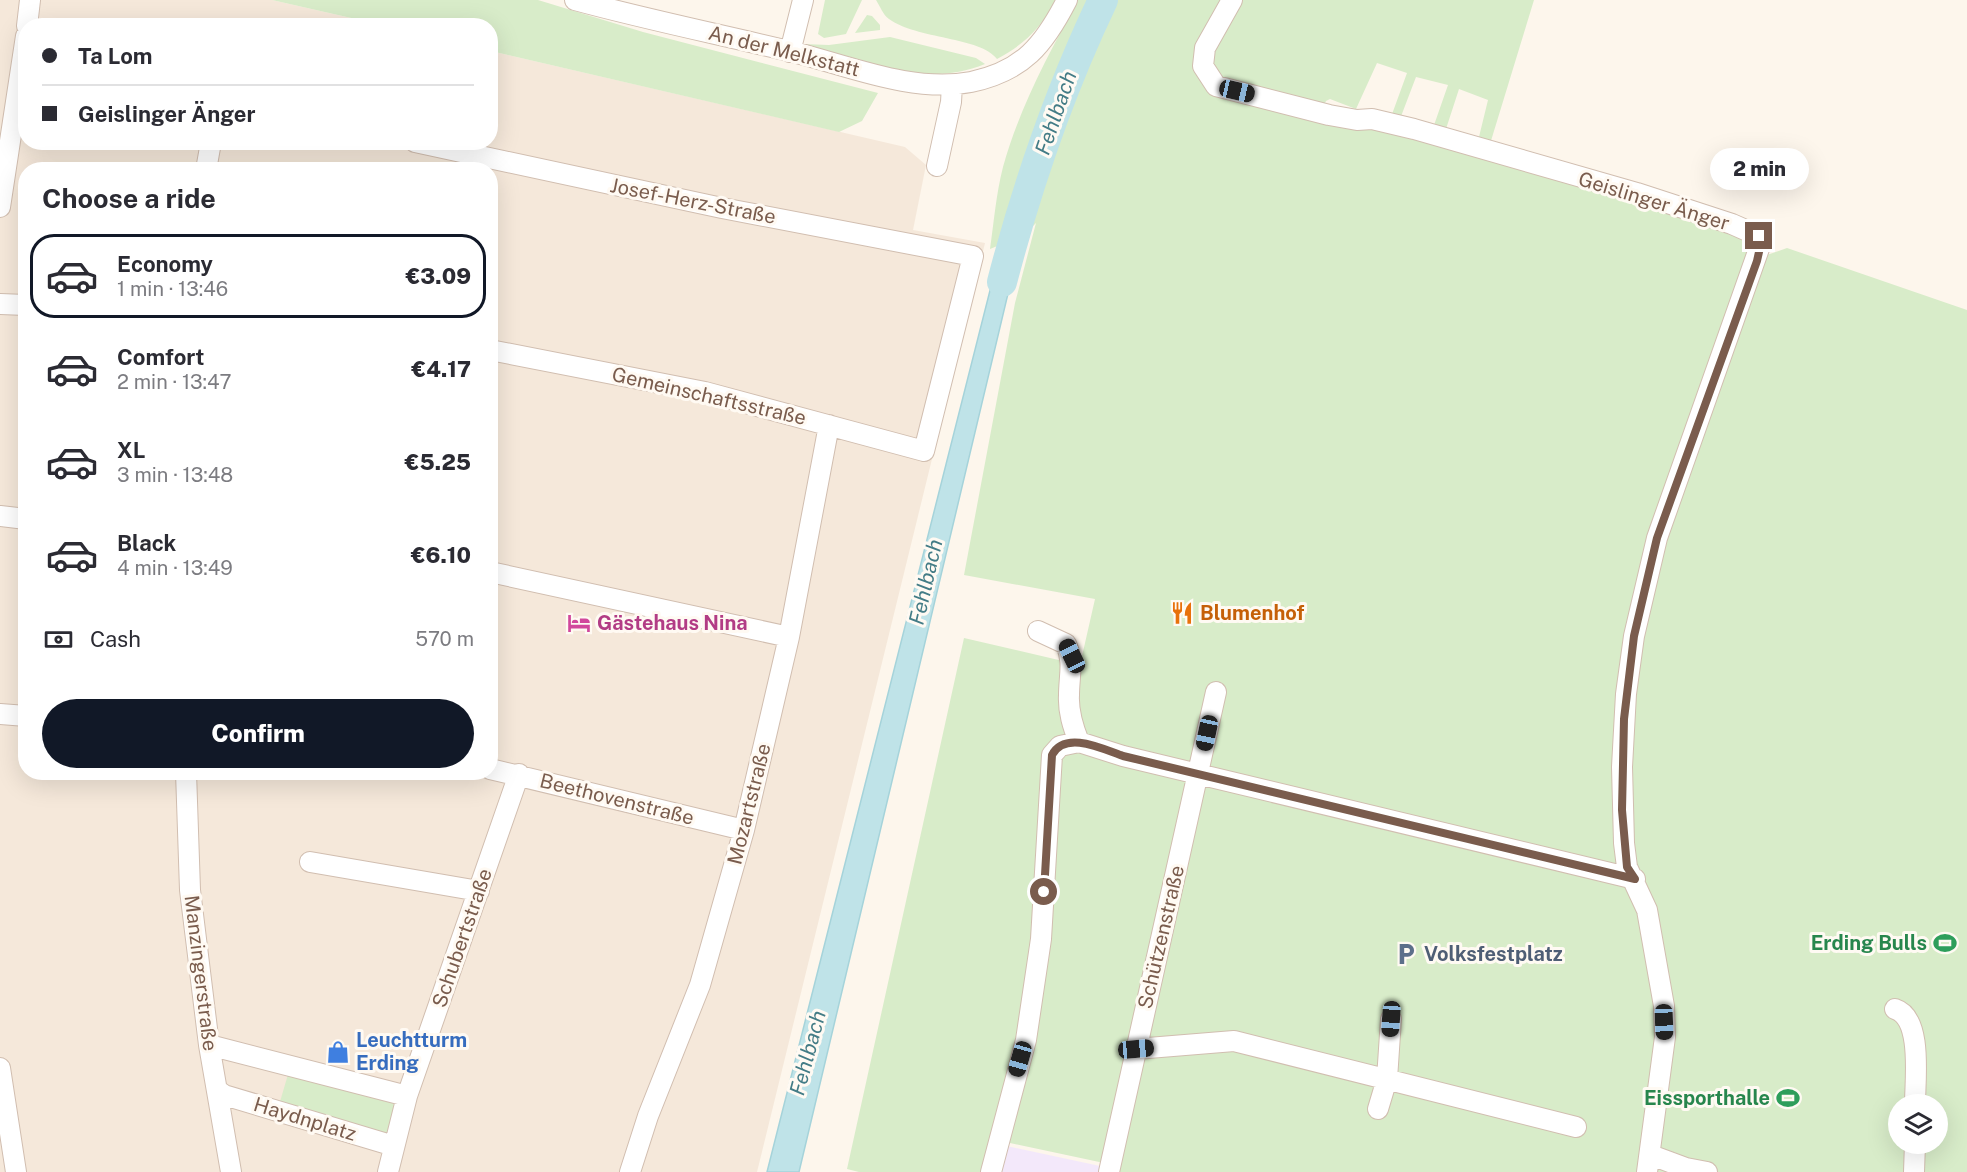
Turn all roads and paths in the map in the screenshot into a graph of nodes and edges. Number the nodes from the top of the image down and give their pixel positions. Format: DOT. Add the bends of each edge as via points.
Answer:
graph roads {
  1 [pos="30,0"];
  2 [pos="574,0"];
  3 [pos="803,0"];
  4 [pos="1067,0"];
  5 [pos="1232,0"];
  6 [pos="28,18"];
  7 [pos="789,52"];
  8 [pos="18,65"];
  9 [pos="952,85"];
  10 [pos="9,97"];
  11 [pos="452,150"];
  12 [pos="937,166"];
  13 [pos="0,207"];
  14 [pos="0,304"];
  15 [pos="18,305"];
  16 [pos="498,351"];
  17 [pos="829,425"];
  18 [pos="924,451"];
  19 [pos="0,516"];
  20 [pos="18,518"];
  21 [pos="498,574"];
  22 [pos="1038,631"];
  23 [pos="789,637"];
  24 [pos="1216,692"];
  25 [pos="0,714"];
  26 [pos="18,715"];
  27 [pos="1079,742"];
  28 [pos="498,770"];
  29 [pos="1198,773"];
  30 [pos="519,774"];
  31 [pos="186,780"];
  32 [pos="744,831"];
  33 [pos="310,862"];
  34 [pos="1635,879"];
  35 [pos="479,891"];
  36 [pos="1895,1009"];
  37 [pos="1391,1019"];
  38 [pos="209,1045"];
  39 [pos="1136,1049"];
  40 [pos="0,1068"];
  41 [pos="1387,1079"];
  42 [pos="217,1090"];
  43 [pos="1915,1094"];
  44 [pos="407,1096"];
  45 [pos="1378,1109"];
  46 [pos="1576,1127"];
  47 [pos="394,1146"];
  48 [pos="1915,1154"];
  49 [pos="1649,1164"];
  50 [pos="16,1172"];
  51 [pos="231,1172"];
  52 [pos="388,1172"];
  53 [pos="630,1172"];
  54 [pos="991,1172"];
  55 [pos="1109,1172"];
  56 [pos="1707,1172"];
  57 [pos="1914,1172"];
  1 -- 6 [label="street"];
  2 -- 7 [label="street, An der Melkstatt"];
  3 -- 7 [label="street"];
  4 -- 9 [label="street, An der Melkstatt" via="1051,32 1029,57 1012,68"];
  5 -- 34 [label="street, Geislinger Änger" via="1205,48 1203,66 1216,86 1357,120 1414,129 1637,193 1759,236 1757,261 1657,538 1634,636 1626,694 1622,778 1627,867"];
  7 -- 9 [label="street, An der Melkstatt" via="894,79"];
  8 -- 10 [label="street"];
  9 -- 12 [label="street"];
  10 -- 13 [label="street"];
  11 -- 18 [label="street, Josef-Herz-Straße" via="722,208 973,256"];
  14 -- 15 [label="street"];
  16 -- 17 [label="street, Gemeinschaftsstraße" via="644,378"];
  17 -- 18 [label="street, Gemeinschaftsstraße"];
  17 -- 23 [label="street, Mozartstraße"];
  19 -- 20 [label="street"];
  21 -- 23 [label="street"];
  22 -- 27 [label="street" via="1066,644 1072,656 1068,696 1071,722"];
  23 -- 32 [label="street, Mozartstraße"];
  24 -- 29 [label="street, Schützenstraße"];
  25 -- 26 [label="street"];
  27 -- 29 [label="street"];
  27 -- 54 [label="street" via="1060,746 1052,755 1041,939 1026,1040"];
  28 -- 30 [label="street, Beethovenstraße"];
  29 -- 34 [label="street"];
  29 -- 39 [label="street, Schützenstraße"];
  30 -- 32 [label="street, Beethovenstraße"];
  30 -- 35 [label="street, Schubertstraße"];
  31 -- 38 [label="street, Manzingerstraße" via="190,890"];
  32 -- 53 [label="street, Mozartstraße" via="700,986"];
  33 -- 35 [label="street"];
  34 -- 49 [label="street" via="1647,910 1664,1006 1665,1037"];
  35 -- 44 [label="street, Schubertstraße"];
  36 -- 43 [label="street" via="1911,1022"];
  37 -- 41 [label="street"];
  38 -- 42 [label="street, Manzingerstraße"];
  38 -- 44 [label="street"];
  39 -- 41 [label="street" via="1234,1041"];
  39 -- 55 [label="street, Schützenstraße"];
  40 -- 50 [label="street"];
  41 -- 45 [label="street"];
  41 -- 46 [label="street"];
  42 -- 47 [label="street, Haydnplatz"];
  42 -- 51 [label="street, Manzingerstraße"];
  44 -- 47 [label="street, Schubertstraße"];
  47 -- 52 [label="street, Schubertstraße"];
  48 -- 57 [label="street"];
  49 -- 56 [label="street"];
}
